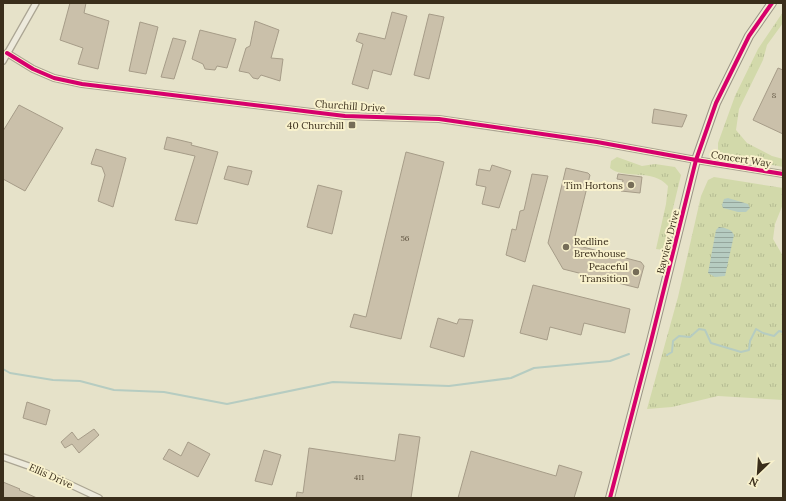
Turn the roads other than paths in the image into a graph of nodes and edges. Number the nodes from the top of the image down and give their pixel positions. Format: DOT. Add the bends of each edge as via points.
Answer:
graph roads {
  1 [pos="36,3"];
  2 [pos="772,3"];
  3 [pos="7,53"];
  4 [pos="3,61"];
  5 [pos="696,160"];
  6 [pos="783,174"];
  7 [pos="3,457"];
  8 [pos="99,498"];
  9 [pos="610,498"];
  1 -- 3 [label="street"];
  2 -- 5 [label="street, Bayview Drive" via="749,36 719,96"];
  3 -- 4 [label="street"];
  3 -- 5 [label="street, Churchill Drive" via="54,78 82,84 345,116 439,119 597,142"];
  5 -- 6 [label="street, Concert Way"];
  5 -- 9 [label="street, Bayview Drive"];
  7 -- 8 [label="street, Ellis Drive" via="37,469"];
}
